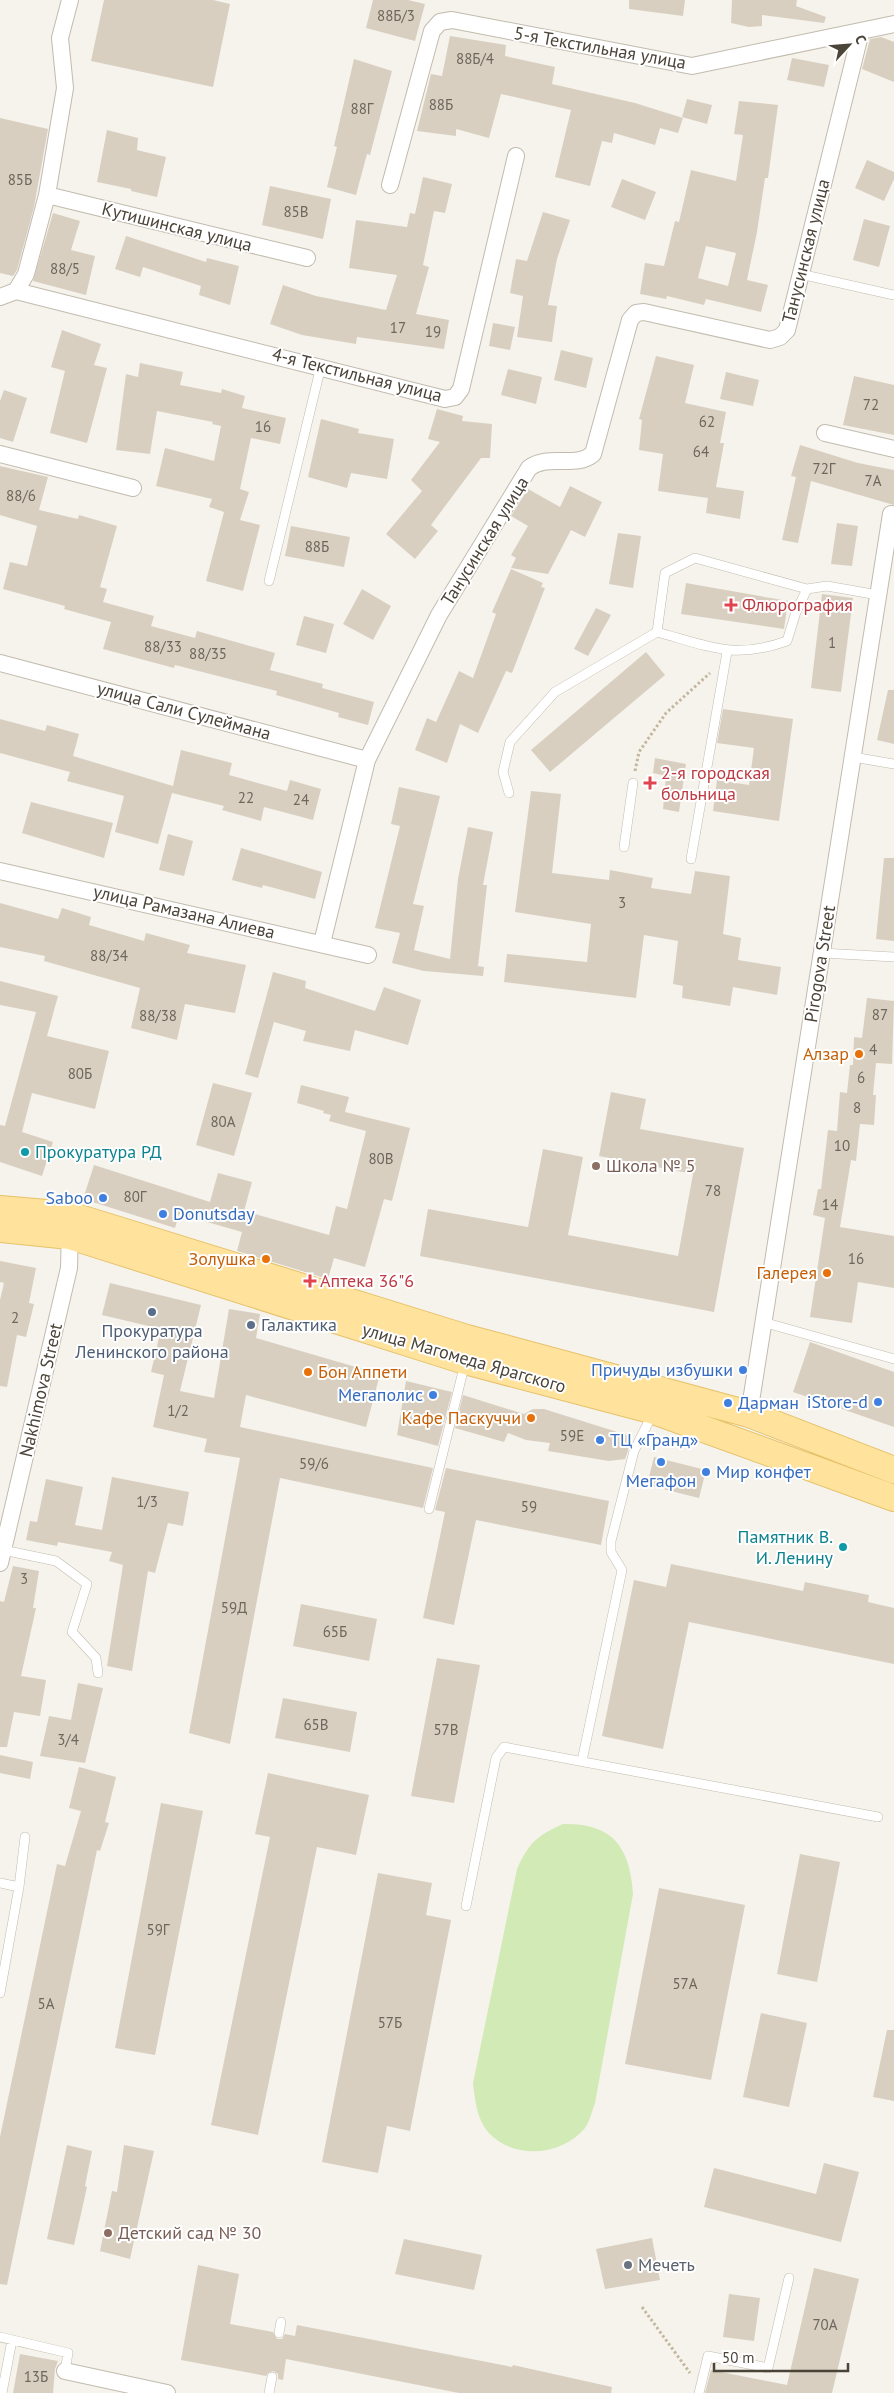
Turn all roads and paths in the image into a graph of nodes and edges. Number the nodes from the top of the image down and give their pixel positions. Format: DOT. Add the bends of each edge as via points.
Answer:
graph roads {
  1 [pos="70,0"];
  2 [pos="894,24"];
  3 [pos="861,31"];
  4 [pos="516,156"];
  5 [pos="390,185"];
  6 [pos="48,195"];
  7 [pos="307,258"];
  8 [pos="800,274"];
  9 [pos="16,291"];
  10 [pos="894,295"];
  11 [pos="0,297"];
  12 [pos="321,366"];
  13 [pos="824,433"];
  14 [pos="894,449"];
  15 [pos="0,454"];
  16 [pos="133,488"];
  17 [pos="891,514"];
  18 [pos="269,581"];
  19 [pos="807,589"];
  20 [pos="878,595"];
  21 [pos="657,632"];
  22 [pos="726,656"];
  23 [pos="0,663"];
  24 [pos="853,757"];
  25 [pos="367,760"];
  26 [pos="894,764"];
  27 [pos="632,783"];
  28 [pos="509,793"];
  29 [pos="624,847"];
  30 [pos="691,859"];
  31 [pos="0,871"];
  32 [pos="322,943"];
  33 [pos="822,953"];
  34 [pos="368,955"];
  35 [pos="894,958"];
  36 [pos="0,1209"];
  37 [pos="70,1226"];
  38 [pos="0,1229"];
  39 [pos="764,1322"];
  40 [pos="466,1350"];
  41 [pos="894,1359"];
  42 [pos="655,1401"];
  43 [pos="749,1414"];
  44 [pos="894,1470"];
  45 [pos="894,1498"];
  46 [pos="429,1509"];
  47 [pos="1,1558"];
  48 [pos="98,1674"];
  49 [pos="582,1761"];
  50 [pos="878,1816"];
  51 [pos="25,1837"];
  52 [pos="0,1883"];
  53 [pos="19,1887"];
  54 [pos="466,1906"];
  55 [pos="0,1993"];
  56 [pos="789,2278"];
  57 [pos="642,2307"];
  58 [pos="281,2322"];
  59 [pos="279,2333"];
  60 [pos="0,2337"];
  61 [pos="12,2340"];
  62 [pos="65,2371"];
  63 [pos="272,2378"];
  64 [pos="700,2391"];
  65 [pos="2,2393"];
  66 [pos="167,2393"];
  67 [pos="269,2393"];
  1 -- 6 [label="street" via="60,38 65,88"];
  2 -- 3 [label="street, 5-я Текстильная улица"];
  3 -- 5 [label="street, 5-я Текстильная улица" via="692,66 452,20 440,22 432,31"];
  3 -- 8 [label="street, Танусинская улица"];
  4 -- 12 [label="street, 4-я Текстильная улица" via="461,389 455,396 445,399"];
  6 -- 7 [label="street, Кутишинская улица"];
  6 -- 9 [label="street" via="26,274"];
  8 -- 10 [label="lane"];
  8 -- 25 [label="street, Танусинская улица" via="788,330 770,340 644,312 636,313 630,320 593,454 578,461 538,462 529,468 439,615"];
  9 -- 11 [label="street"];
  9 -- 12 [label="street, 4-я Текстильная улица"];
  12 -- 18 [label="lane"];
  13 -- 14 [label="street"];
  15 -- 16 [label="street"];
  17 -- 20 [label="street, Pirogova Street"];
  19 -- 20 [label="lane" via="827,586"];
  19 -- 21 [label="lane" via="695,558 665,573"];
  19 -- 22 [label="lane" via="787,641"];
  20 -- 24 [label="street, Pirogova Street"];
  21 -- 22 [label="lane"];
  21 -- 28 [label="lane" via="555,692 510,742 503,772"];
  22 -- 27 [label="path" via="666,713 639,752"];
  22 -- 30 [label="lane"];
  23 -- 25 [label="street, улица Сали Сулеймана"];
  24 -- 26 [label="lane"];
  24 -- 33 [label="street, Pirogova Street"];
  25 -- 32 [label="street, Танусинская улица"];
  27 -- 29 [label="lane"];
  31 -- 32 [label="street, улица Рамазана Алиева"];
  32 -- 34 [label="street, улица Рамазана Алиева"];
  33 -- 35 [label="lane"];
  33 -- 39 [label="street, Pirogova Street"];
  36 -- 37 [label="main road, улица Магомеда Ярагского"];
  37 -- 38 [label="main road, улица Магомеда Ярагского"];
  37 -- 40 [label="main road, улица Магомеда Ярагского"];
  37 -- 47 [label="street, Nakhimova Street" via="69,1268"];
  39 -- 41 [label="lane"];
  39 -- 43 [label="street, Pirogova Street"];
  40 -- 42 [label="main road, улица Магомеда Ярагского"];
  40 -- 46 [label="lane"];
  42 -- 43 [label="main road, улица Магомеда Ярагского"];
  42 -- 45 [label="main road, улица Магомеда Ярагского"];
  42 -- 49 [label="lane" via="634,1451 611,1541 611,1552 622,1570"];
  43 -- 44 [label="main road, улица Магомеда Ярагского"];
  47 -- 48 [label="lane" via="56,1561 87,1584 72,1632 96,1658"];
  49 -- 50 [label="lane"];
  49 -- 54 [label="lane" via="502,1748 496,1758"];
  51 -- 53 [label="lane"];
  52 -- 53 [label="lane"];
  53 -- 55 [label="lane"];
  56 -- 64 [label="lane" via="768,2368 708,2356"];
  57 -- 64 [label="path"];
  58 -- 59 [label="lane"];
  60 -- 61 [label="lane"];
  61 -- 62 [label="lane" via="68,2353"];
  61 -- 65 [label="lane"];
  62 -- 66 [label="street"];
  63 -- 67 [label="lane"];
}
